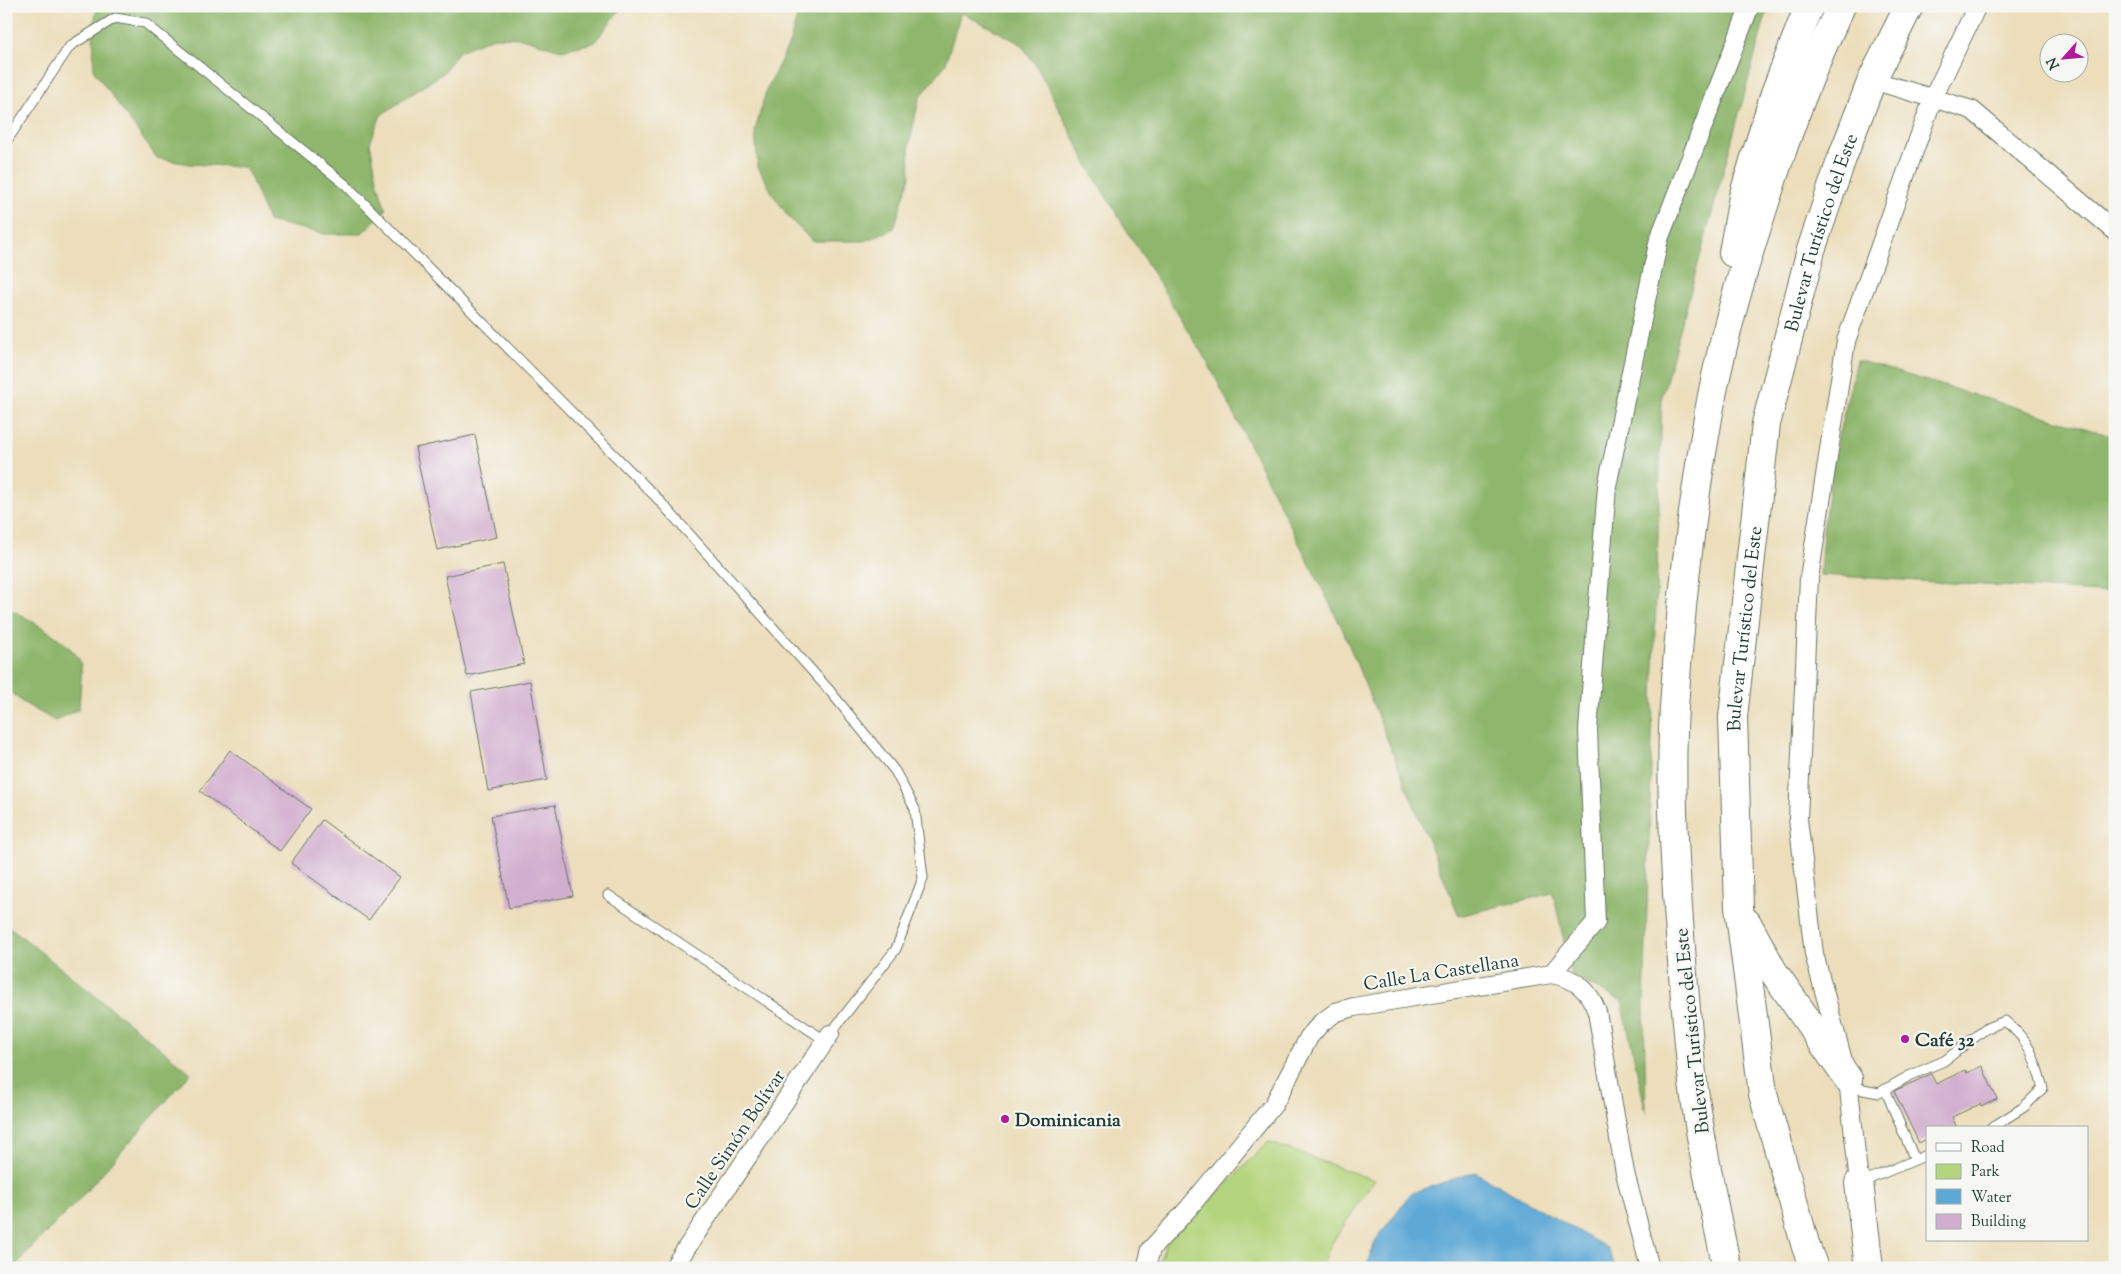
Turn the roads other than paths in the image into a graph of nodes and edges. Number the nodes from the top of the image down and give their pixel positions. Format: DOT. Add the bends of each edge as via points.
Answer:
graph roads {
  1 [pos="1750,6"];
  2 [pos="1809,6"];
  3 [pos="1840,6"];
  4 [pos="1909,6"];
  5 [pos="1977,6"];
  6 [pos="1872,80"];
  7 [pos="1933,98"];
  8 [pos="6,142"];
  9 [pos="2115,231"];
  10 [pos="1729,321"];
  11 [pos="608,896"];
  12 [pos="1739,907"];
  13 [pos="1551,974"];
  14 [pos="828,1037"];
  15 [pos="1848,1079"];
  16 [pos="1886,1089"];
  17 [pos="1994,1126"];
  18 [pos="1926,1155"];
  19 [pos="1915,1160"];
  20 [pos="1859,1183"];
  21 [pos="673,1268"];
  22 [pos="1146,1268"];
  23 [pos="1650,1268"];
  24 [pos="1727,1268"];
  25 [pos="1814,1268"];
  26 [pos="1869,1268"];
  1 -- 13 [label="street" via="1659,239 1607,486 1588,730 1596,922"];
  2 -- 10 [label="highway" via="1775,93 1743,197 1730,272"];
  3 -- 10 [label="highway, Bulevar Turístico del Este" via="1785,140"];
  4 -- 6 [label="highway, Bulevar Turístico del Este"];
  5 -- 7 [label="street"];
  6 -- 7 [label="street"];
  6 -- 12 [label="highway, Bulevar Turístico del Este" via="1811,250 1766,424 1733,718"];
  7 -- 9 [label="street" via="1972,110"];
  7 -- 15 [label="street" via="1846,341 1809,578 1798,819 1814,954"];
  8 -- 14 [label="lane" via="70,46 115,18 145,23 346,185 657,498 830,690 895,771 915,810 923,878 896,950"];
  10 -- 24 [label="highway, Bulevar Turístico del Este" via="1709,411 1687,556 1674,710 1673,798 1682,966 1694,1085"];
  11 -- 14 [label="lane"];
  12 -- 15 [label="highway" via="1773,971"];
  12 -- 25 [label="highway, Bulevar Turístico del Este" via="1763,1094"];
  13 -- 22 [label="street, Calle La Castellana" via="1354,1007 1336,1012 1321,1022 1309,1037 1274,1104 1188,1210 1151,1249"];
  13 -- 23 [label="street, Calle La Castellana" via="1564,976 1585,989 1597,1012 1625,1173"];
  14 -- 21 [label="street, Calle Simón Bolívar"];
  15 -- 16 [label="lane" via="1863,1090 1879,1093"];
  15 -- 20 [label="street"];
  16 -- 17 [label="lane" via="1944,1061 1987,1028 2005,1021 2020,1033 2032,1052 2043,1088 2024,1108"];
  16 -- 19 [label="lane"];
  18 -- 19 [label="lane"];
  19 -- 20 [label="lane"];
  20 -- 26 [label="highway"];
}
